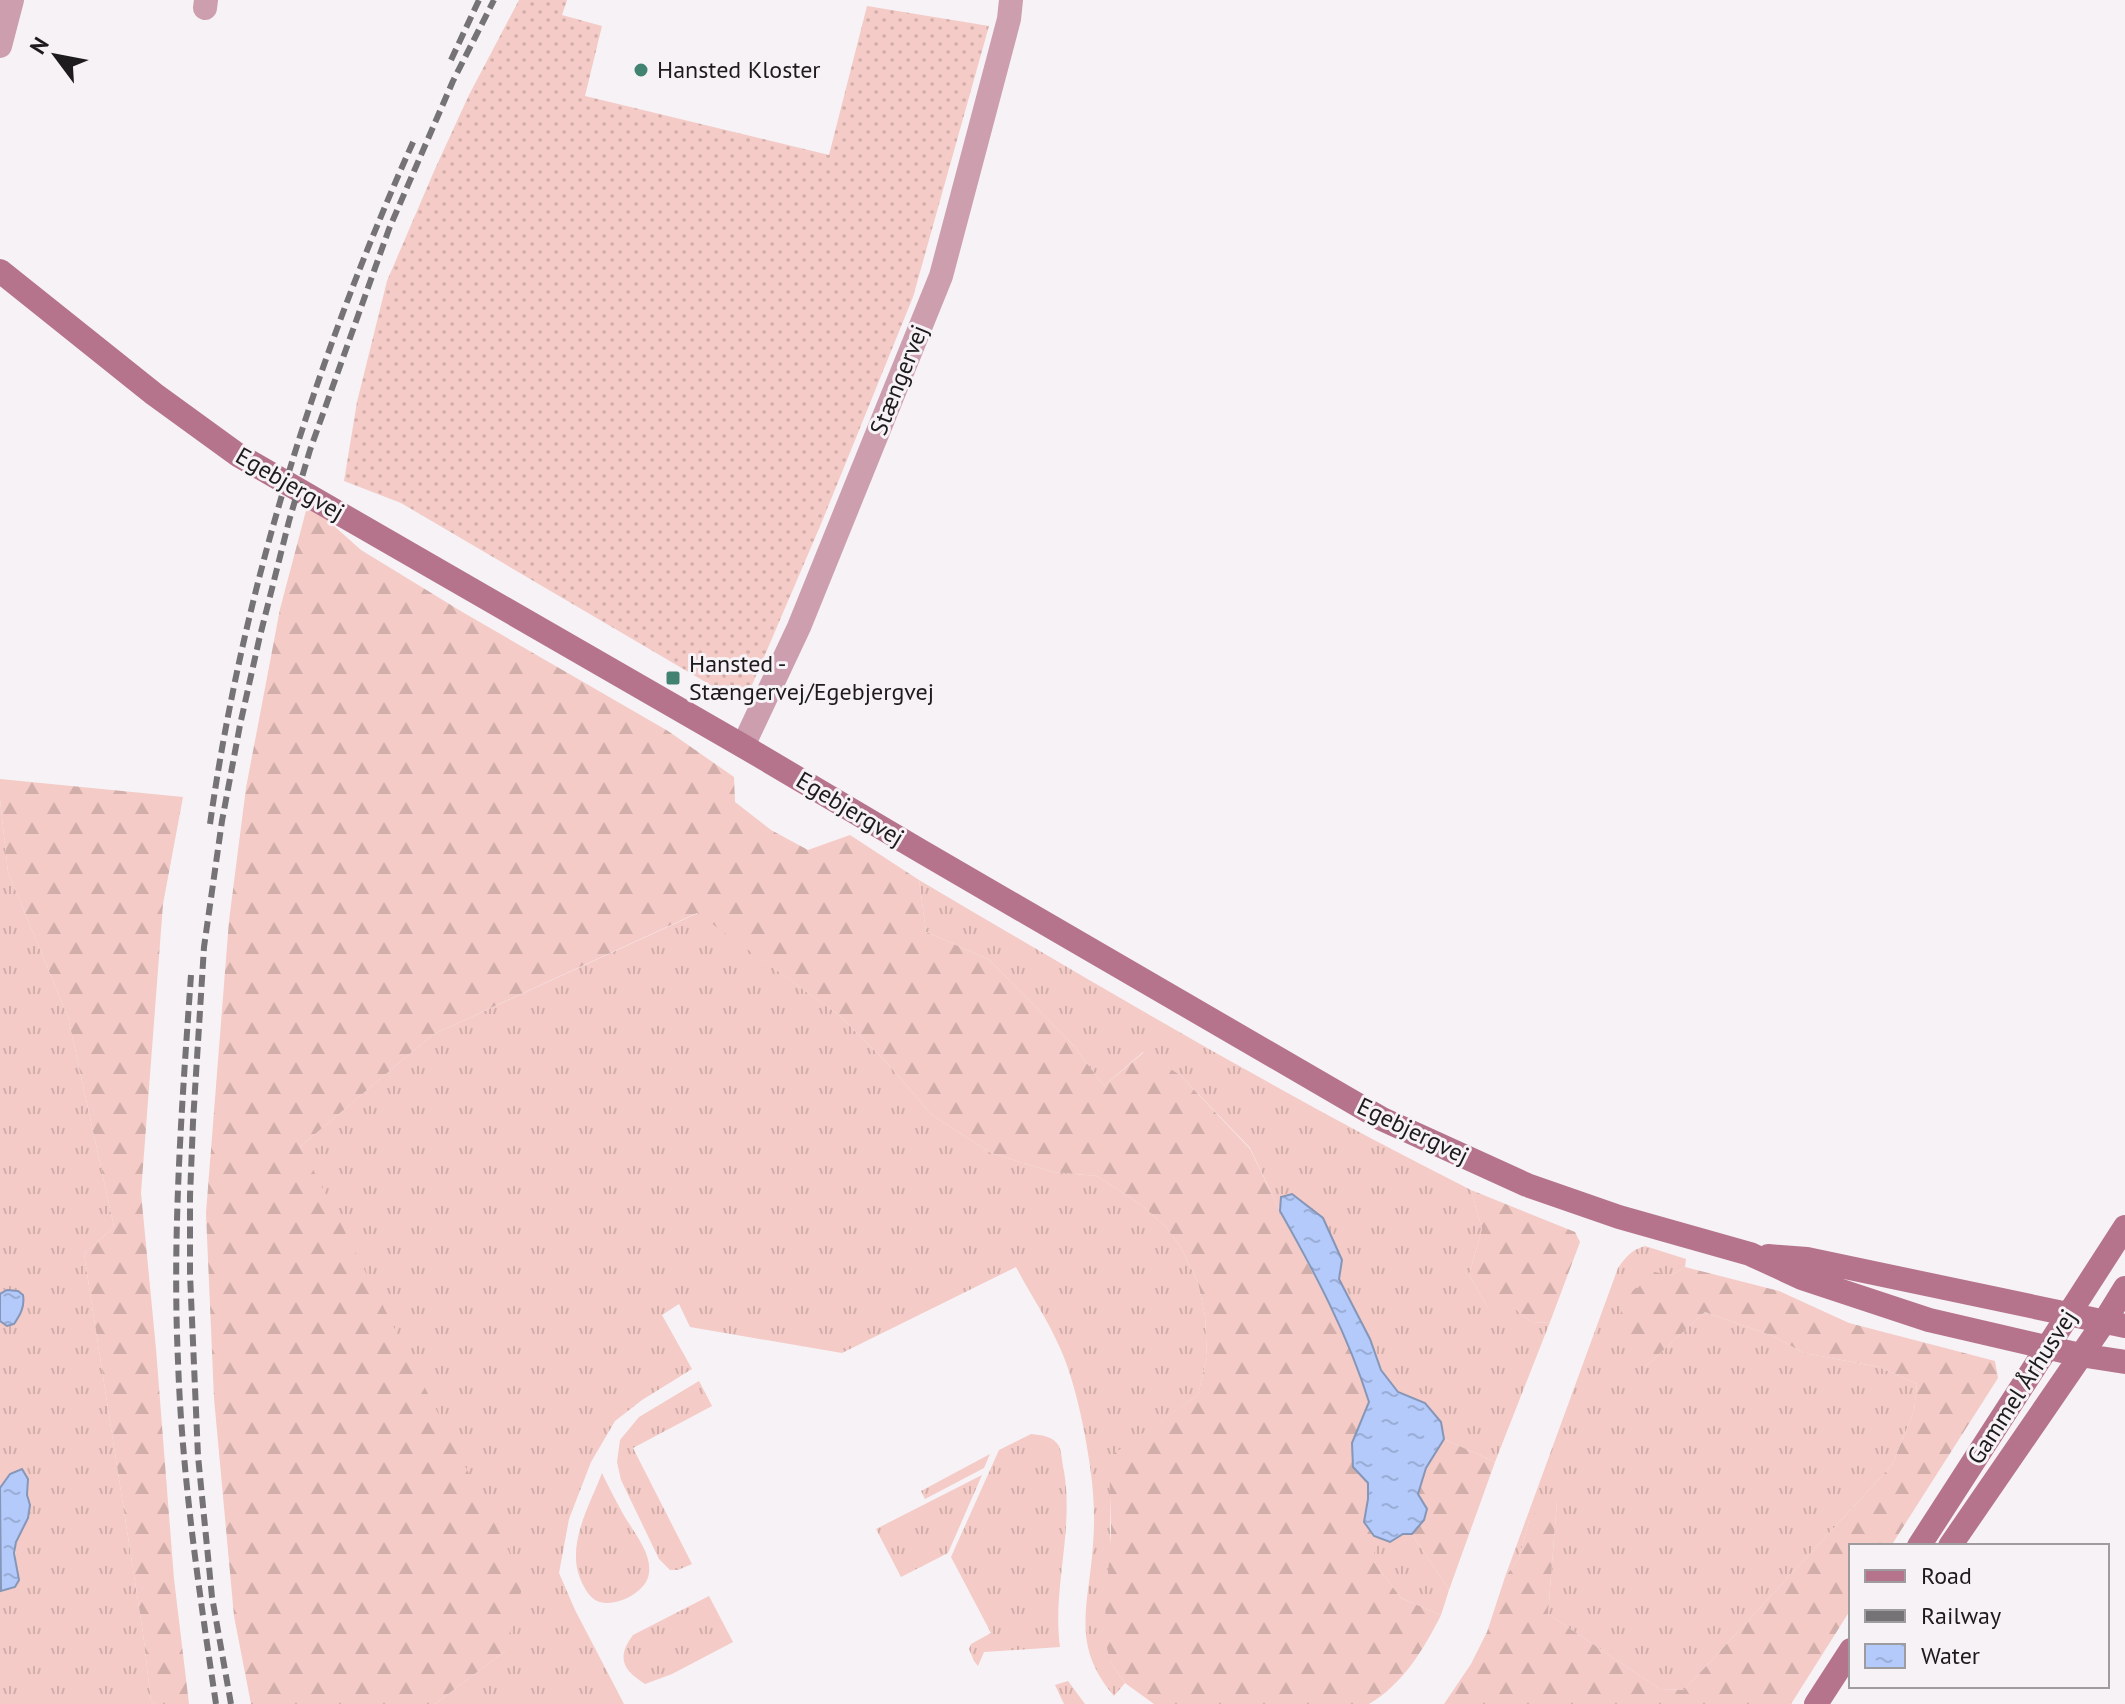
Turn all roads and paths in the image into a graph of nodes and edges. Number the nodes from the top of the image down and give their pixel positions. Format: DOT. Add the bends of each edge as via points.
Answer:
graph roads {
  1 [pos="12,0"];
  2 [pos="1011,0"];
  3 [pos="0,46"];
  4 [pos="0,271"];
  5 [pos="743,746"];
  6 [pos="2125,1227"];
  7 [pos="1750,1254"];
  8 [pos="2125,1288"];
  9 [pos="2069,1315"];
  10 [pos="2114,1324"];
  11 [pos="2048,1348"];
  12 [pos="2080,1355"];
  13 [pos="2125,1362"];
  14 [pos="1920,1544"];
  15 [pos="1951,1544"];
  16 [pos="1849,1653"];
  17 [pos="1849,1680"];
  18 [pos="1816,1704"];
  19 [pos="1830,1704"];
  1 -- 3 [label="street"];
  2 -- 5 [label="street, Stængervej" via="941,276 799,627"];
  4 -- 5 [label="street, Egebjergvej" via="238,455"];
  5 -- 7 [label="street, Egebjergvej" via="1382,1119 1527,1185"];
  6 -- 9 [label="street, Gammel Århusvej"];
  7 -- 9 [label="street, Egebjergvej" via="1807,1259"];
  7 -- 11 [label="street, Egebjergvej" via="1802,1278 1929,1320"];
  8 -- 10 [label="street, Gammel Århusvej"];
  9 -- 10 [label="street, Egebjergvej"];
  9 -- 11 [label="street, Gammel Århusvej"];
  10 -- 12 [label="street, Gammel Århusvej"];
  11 -- 12 [label="street, Egebjergvej"];
  11 -- 14 [label="street, Gammel Århusvej"];
  12 -- 13 [label="street, Egebjergvej"];
  12 -- 15 [label="street, Gammel Århusvej"];
  16 -- 18 [label="street"];
  17 -- 19 [label="street"];
}
